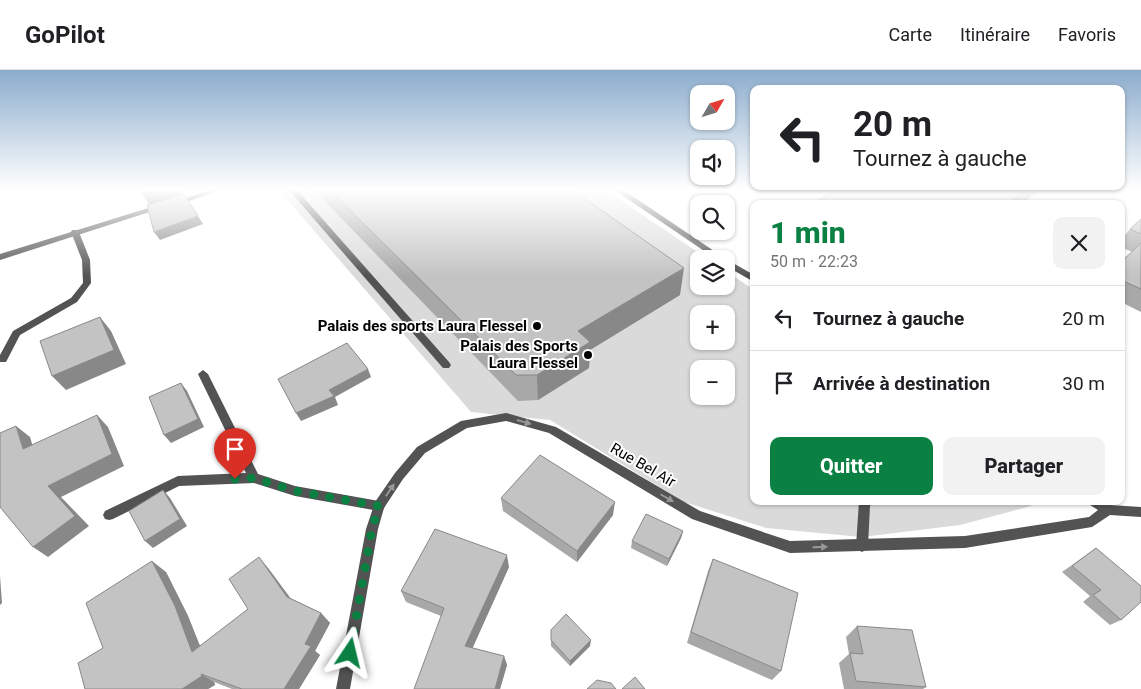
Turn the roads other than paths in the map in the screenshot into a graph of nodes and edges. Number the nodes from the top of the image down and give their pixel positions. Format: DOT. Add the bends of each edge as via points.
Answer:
graph roads {
  1 [pos="123,218"];
  2 [pos="317,218"];
  3 [pos="660,218"];
  4 [pos="75,232"];
  5 [pos="708,250"];
  6 [pos="0,256"];
  7 [pos="735,267"];
  8 [pos="750,277"];
  9 [pos="3,359"];
  10 [pos="446,365"];
  11 [pos="202,374"];
  12 [pos="254,478"];
  13 [pos="864,505"];
  14 [pos="1100,505"];
  15 [pos="379,506"];
  16 [pos="1108,510"];
  17 [pos="1141,512"];
  18 [pos="109,515"];
  19 [pos="862,546"];
  20 [pos="343,689"];
  1 -- 4 [label="street"];
  2 -- 10 [label="street"];
  3 -- 5 [label="street"];
  4 -- 6 [label="street"];
  4 -- 9 [label="street" via="86,260 87,284 74,300 16,333"];
  7 -- 8 [label="street"];
  11 -- 12 [label="street"];
  12 -- 15 [label="street" via="295,491"];
  12 -- 18 [label="street" via="178,481"];
  13 -- 19 [label="street"];
  14 -- 16 [label="street"];
  15 -- 19 [label="street, Rue Bel Air, one-way" via="421,450 465,424 506,417 552,430 696,515 790,547"];
  15 -- 20 [label="street, Rue Bel Air"];
  16 -- 17 [label="street"];
  16 -- 19 [label="street, Rue Bel Air" via="1092,522 965,542"];
}
